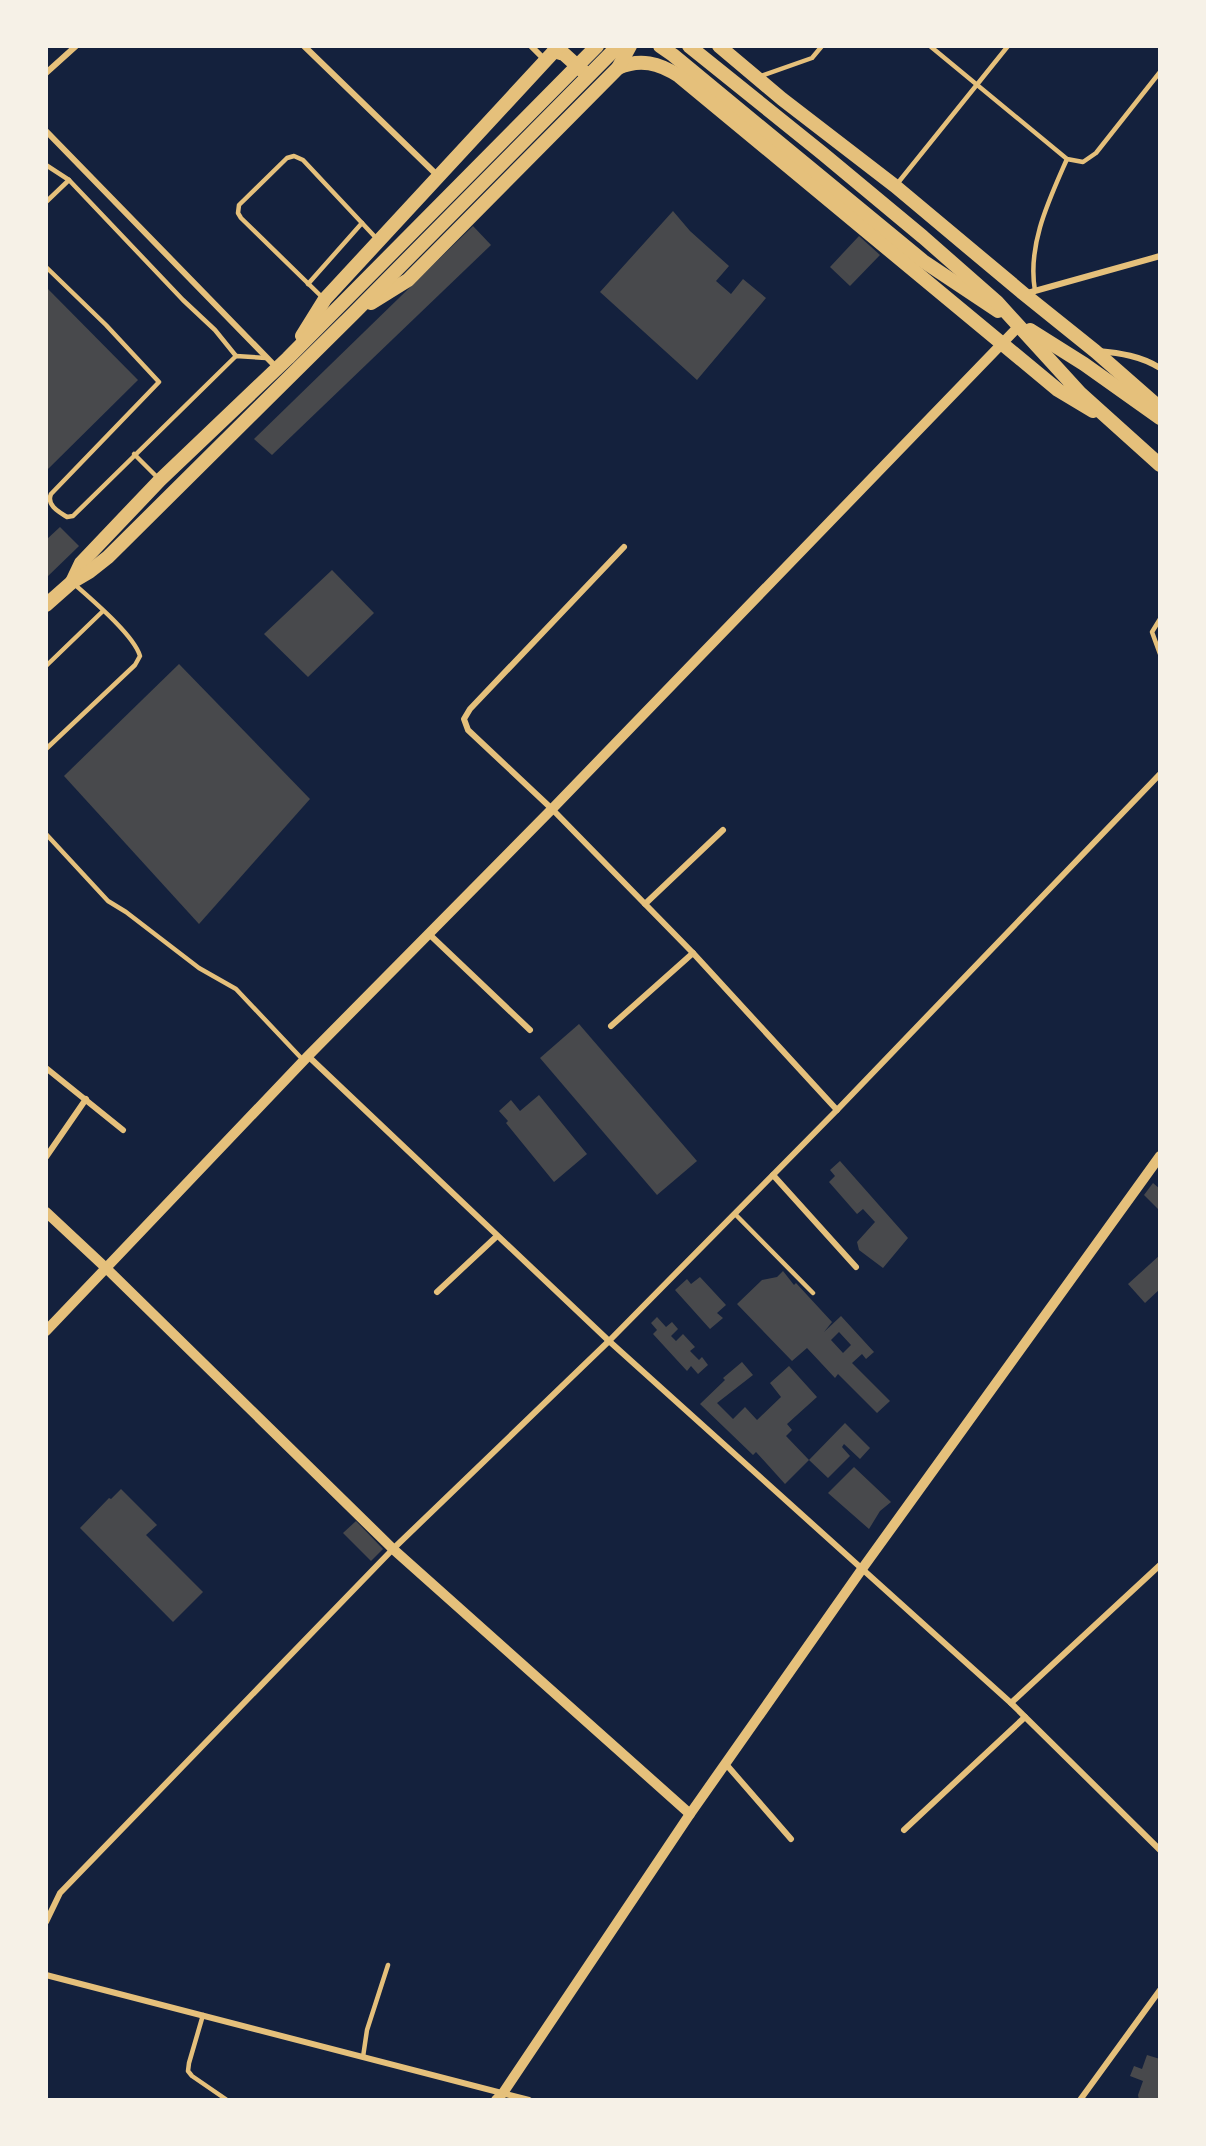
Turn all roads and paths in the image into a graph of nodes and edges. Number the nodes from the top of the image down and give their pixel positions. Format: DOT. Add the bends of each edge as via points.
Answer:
graph roads {
  1 [pos="76,46"];
  2 [pos="304,46"];
  3 [pos="531,46"];
  4 [pos="597,46"];
  5 [pos="618,46"];
  6 [pos="630,46"];
  7 [pos="654,46"];
  8 [pos="660,46"];
  9 [pos="689,46"];
  10 [pos="719,46"];
  11 [pos="822,46"];
  12 [pos="930,46"];
  13 [pos="1008,46"];
  14 [pos="553,51"];
  15 [pos="729,52"];
  16 [pos="618,68"];
  17 [pos="668,69"];
  18 [pos="1160,72"];
  19 [pos="46,73"];
  20 [pos="756,77"];
  21 [pos="975,85"];
  22 [pos="595,92"];
  23 [pos="46,131"];
  24 [pos="1066,159"];
  25 [pos="46,165"];
  26 [pos="439,177"];
  27 [pos="69,180"];
  28 [pos="895,186"];
  29 [pos="46,202"];
  30 [pos="362,223"];
  31 [pos="379,241"];
  32 [pos="1160,256"];
  33 [pos="46,267"];
  34 [pos="309,284"];
  35 [pos="1029,293"];
  36 [pos="325,299"];
  37 [pos="336,309"];
  38 [pos="354,313"];
  39 [pos="1020,325"];
  40 [pos="1003,344"];
  41 [pos="1095,351"];
  42 [pos="236,356"];
  43 [pos="268,358"];
  44 [pos="288,358"];
  45 [pos="278,368"];
  46 [pos="1160,368"];
  47 [pos="1160,408"];
  48 [pos="1160,417"];
  49 [pos="1109,419"];
  50 [pos="134,454"];
  51 [pos="1160,465"];
  52 [pos="160,480"];
  53 [pos="624,547"];
  54 [pos="72,582"];
  55 [pos="46,605"];
  56 [pos="103,610"];
  57 [pos="1160,619"];
  58 [pos="1160,654"];
  59 [pos="46,666"];
  60 [pos="46,748"];
  61 [pos="1160,774"];
  62 [pos="552,809"];
  63 [pos="723,830"];
  64 [pos="46,834"];
  65 [pos="645,904"];
  66 [pos="429,934"];
  67 [pos="693,953"];
  68 [pos="611,1026"];
  69 [pos="530,1030"];
  70 [pos="306,1058"];
  71 [pos="46,1068"];
  72 [pos="86,1099"];
  73 [pos="837,1110"];
  74 [pos="123,1130"];
  75 [pos="1160,1156"];
  76 [pos="46,1157"];
  77 [pos="773,1175"];
  78 [pos="46,1212"];
  79 [pos="735,1214"];
  80 [pos="497,1236"];
  81 [pos="856,1267"];
  82 [pos="107,1269"];
  83 [pos="437,1292"];
  84 [pos="813,1293"];
  85 [pos="46,1331"];
  86 [pos="609,1341"];
  87 [pos="393,1550"];
  88 [pos="1160,1565"];
  89 [pos="862,1569"];
  90 [pos="1011,1703"];
  91 [pos="1025,1717"];
  92 [pos="725,1763"];
  93 [pos="690,1814"];
  94 [pos="904,1830"];
  95 [pos="791,1839"];
  96 [pos="1160,1850"];
  97 [pos="46,1922"];
  98 [pos="388,1965"];
  99 [pos="46,1975"];
  100 [pos="1160,1990"];
  101 [pos="203,2015"];
  102 [pos="363,2057"];
  103 [pos="499,2096"];
  104 [pos="227,2100"];
  105 [pos="529,2100"];
  106 [pos="1080,2100"];
  1 -- 19 [label="street"];
  2 -- 26 [label="street"];
  3 -- 14 [label="street"];
  4 -- 37 [label="main road"];
  5 -- 38 [label="main road"];
  6 -- 16 [label="main road"];
  7 -- 17 [label="main road"];
  8 -- 39 [label="main road" via="923,261"];
  9 -- 39 [label="main road" via="923,237"];
  10 -- 15 [label="main road"];
  11 -- 20 [label="lane" via="812,58"];
  12 -- 21 [label="lane"];
  13 -- 21 [label="lane"];
  14 -- 22 [label="main road" via="581,67"];
  14 -- 26 [label="main road"];
  15 -- 20 [label="main road"];
  16 -- 17 [label="main road" via="642,62"];
  16 -- 22 [label="main road"];
  17 -- 40 [label="main road"];
  18 -- 24 [label="lane" via="1096,153 1083,162"];
  20 -- 28 [label="main road"];
  21 -- 24 [label="lane"];
  21 -- 28 [label="lane"];
  22 -- 38 [label="main road" via="408,280"];
  23 -- 43 [label="street"];
  24 -- 35 [label="lane" via="1041,220"];
  25 -- 27 [label="lane"];
  26 -- 31 [label="main road"];
  27 -- 29 [label="lane"];
  27 -- 42 [label="lane"];
  28 -- 35 [label="main road"];
  30 -- 31 [label="lane"];
  30 -- 34 [label="lane"];
  30 -- 34 [label="lane" via="303,160 294,156 287,158 239,205 237,213 241,218"];
  31 -- 36 [label="main road"];
  32 -- 35 [label="street"];
  33 -- 50 [label="lane" via="159,382 51,494 50,503 67,517 73,516"];
  34 -- 36 [label="lane"];
  35 -- 41 [label="main road"];
  36 -- 37 [label="lane"];
  36 -- 44 [label="main road"];
  37 -- 44 [label="main road"];
  38 -- 54 [label="main road" via="108,557"];
  39 -- 40 [label="street"];
  39 -- 48 [label="main road"];
  39 -- 49 [label="main road"];
  40 -- 49 [label="main road" via="1058,390"];
  40 -- 62 [label="street"];
  41 -- 46 [label="street" via="1121,353"];
  41 -- 47 [label="main road"];
  42 -- 43 [label="lane"];
  42 -- 50 [label="lane"];
  43 -- 45 [label="street"];
  44 -- 45 [label="main road"];
  45 -- 52 [label="main road"];
  49 -- 51 [label="main road"];
  50 -- 52 [label="lane"];
  52 -- 54 [label="main road" via="81,563"];
  53 -- 62 [label="street" via="464,719 468,730"];
  54 -- 55 [label="main road"];
  54 -- 56 [label="lane"];
  56 -- 59 [label="lane"];
  56 -- 60 [label="lane" via="137,647 140,657"];
  57 -- 58 [label="lane" via="1152,632"];
  61 -- 73 [label="street"];
  62 -- 65 [label="street"];
  62 -- 66 [label="street"];
  63 -- 65 [label="street"];
  64 -- 70 [label="lane" via="108,901 198,968 236,989"];
  65 -- 67 [label="street"];
  66 -- 69 [label="street"];
  66 -- 70 [label="street"];
  67 -- 68 [label="street"];
  67 -- 73 [label="street"];
  70 -- 80 [label="street"];
  70 -- 82 [label="street"];
  71 -- 72 [label="street"];
  72 -- 74 [label="street"];
  72 -- 76 [label="street"];
  73 -- 77 [label="street"];
  75 -- 89 [label="street"];
  77 -- 79 [label="street"];
  77 -- 81 [label="street"];
  78 -- 82 [label="street"];
  79 -- 84 [label="lane"];
  79 -- 86 [label="street"];
  80 -- 83 [label="street"];
  80 -- 86 [label="street"];
  82 -- 85 [label="street"];
  82 -- 87 [label="street"];
  86 -- 87 [label="street"];
  86 -- 89 [label="street"];
  87 -- 93 [label="street"];
  87 -- 97 [label="street" via="60,1893"];
  88 -- 90 [label="street"];
  89 -- 90 [label="street"];
  89 -- 92 [label="street"];
  90 -- 91 [label="street"];
  91 -- 94 [label="street"];
  91 -- 96 [label="street"];
  92 -- 93 [label="street"];
  92 -- 95 [label="street"];
  93 -- 103 [label="street"];
  98 -- 102 [label="lane" via="367,2030"];
  99 -- 101 [label="street"];
  100 -- 106 [label="street"];
  101 -- 102 [label="street"];
  101 -- 104 [label="lane" via="188,2071"];
  102 -- 103 [label="street"];
  103 -- 105 [label="street"];
}
